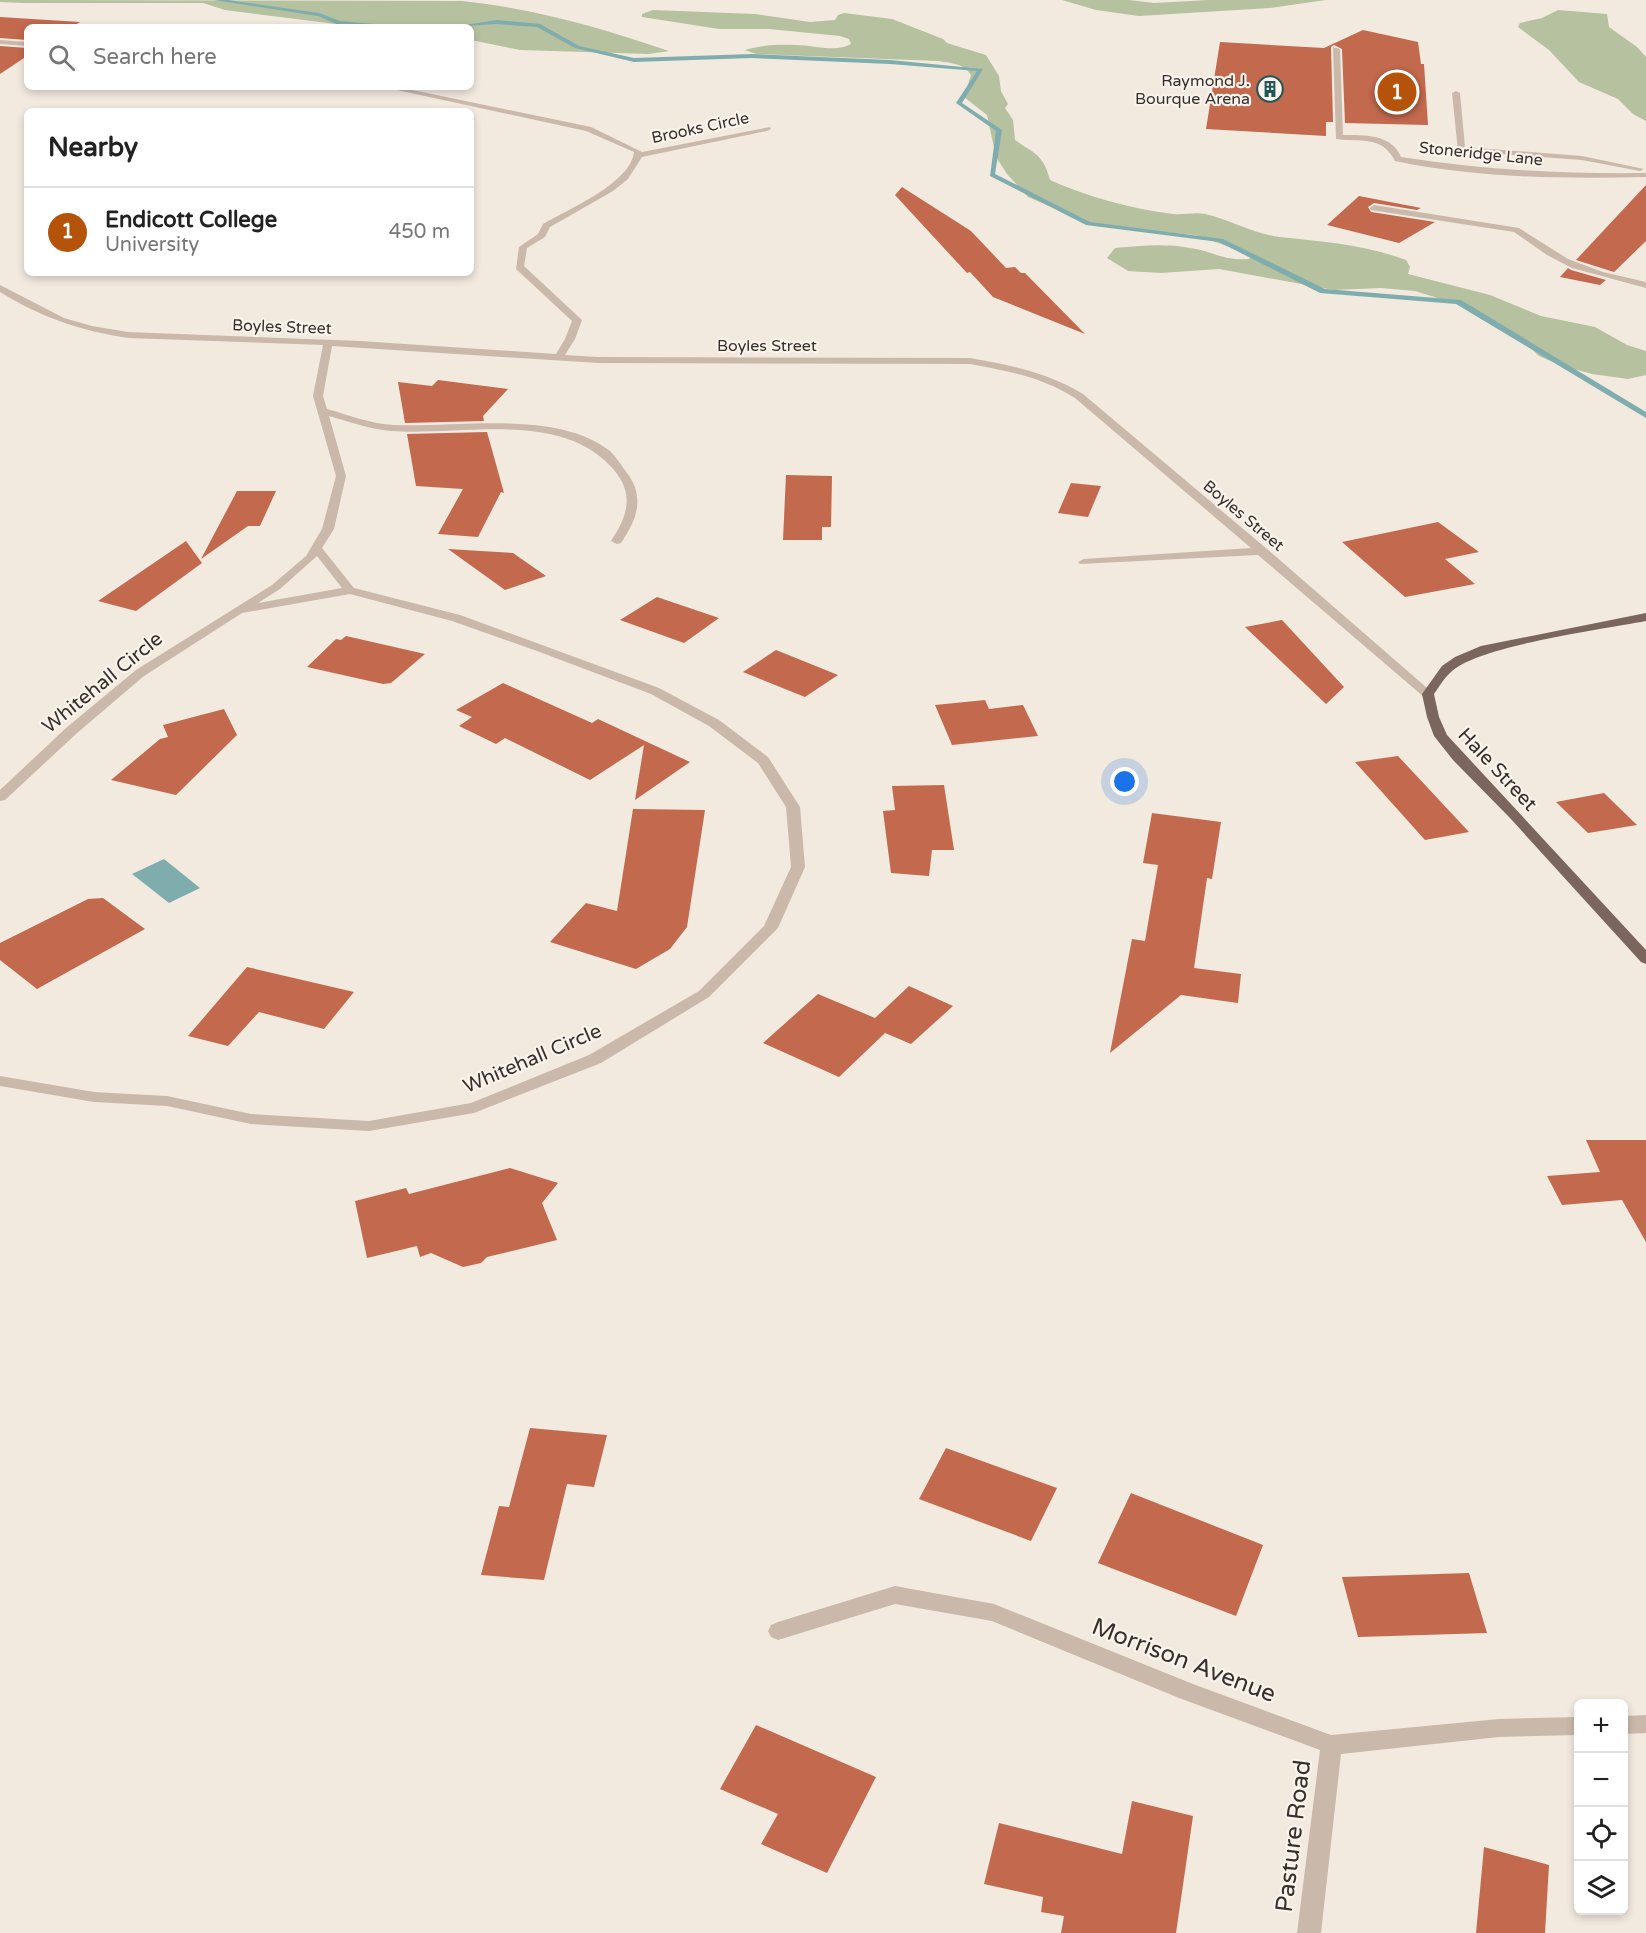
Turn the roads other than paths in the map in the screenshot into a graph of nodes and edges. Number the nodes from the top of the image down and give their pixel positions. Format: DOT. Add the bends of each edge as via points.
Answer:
graph roads {
  1 [pos="0,42"];
  2 [pos="24,44"];
  3 [pos="1336,48"];
  4 [pos="401,90"];
  5 [pos="1456,93"];
  6 [pos="767,129"];
  7 [pos="639,155"];
  8 [pos="1646,170"];
  9 [pos="1646,175"];
  10 [pos="1374,208"];
  11 [pos="1619,285"];
  12 [pos="1646,285"];
  13 [pos="0,288"];
  14 [pos="1646,294"];
  15 [pos="327,343"];
  16 [pos="558,358"];
  17 [pos="323,411"];
  18 [pos="617,541"];
  19 [pos="316,548"];
  20 [pos="1263,551"];
  21 [pos="1084,562"];
  22 [pos="350,590"];
  23 [pos="238,610"];
  24 [pos="1646,617"];
  25 [pos="1428,694"];
  26 [pos="0,797"];
  27 [pos="1646,959"];
  28 [pos="0,1081"];
  29 [pos="778,1631"];
  30 [pos="1628,1725"];
  31 [pos="1646,1725"];
  32 [pos="1574,1726"];
  33 [pos="1331,1745"];
  34 [pos="1309,1933"];
  1 -- 2 [label="street"];
  3 -- 9 [label="street, Stoneridge Lane" via="1339,137 1377,140 1389,144 1398,159 1443,166 1522,175"];
  4 -- 7 [label="street" via="588,129 627,144"];
  5 -- 8 [label="street" via="1461,149 1582,158"];
  6 -- 7 [label="street, Brooks Circle"];
  7 -- 16 [label="street" via="626,177 546,226 542,235 524,247 519,267 577,320"];
  10 -- 12 [label="street" via="1516,230 1570,263"];
  11 -- 14 [label="street"];
  13 -- 15 [label="street, Boyles Street" via="51,317 101,331"];
  15 -- 16 [label="street, Boyles Street"];
  15 -- 17 [label="street, Whitehall Circle" via="318,396"];
  16 -- 20 [label="street, Boyles Street" via="929,359 1022,369 1079,396"];
  17 -- 18 [label="street" via="391,428 490,425 540,430 600,448 616,461 635,496 631,517"];
  17 -- 19 [label="street, Whitehall Circle" via="341,476 328,529"];
  19 -- 22 [label="street"];
  19 -- 23 [label="street, Whitehall Circle" via="276,587"];
  20 -- 21 [label="street"];
  20 -- 25 [label="street, Boyles Street"];
  22 -- 23 [label="street, Whitehall Circle"];
  22 -- 28 [label="street, Whitehall Circle" via="456,618 655,691 714,723 763,760 793,807 798,867 771,928 704,993 594,1059 474,1108 369,1126 251,1119 167,1101 94,1097"];
  23 -- 26 [label="street, Whitehall Circle" via="140,674"];
  24 -- 25 [label="main road" via="1485,649 1446,669"];
  25 -- 27 [label="main road, Hale Street" via="1441,736 1458,757"];
  29 -- 33 [label="street, Morrison Avenue" via="895,1595 994,1613"];
  30 -- 31 [label="street"];
  32 -- 33 [label="street, Morrison Avenue" via="1499,1728"];
  33 -- 34 [label="street, Pasture Road"];
}
